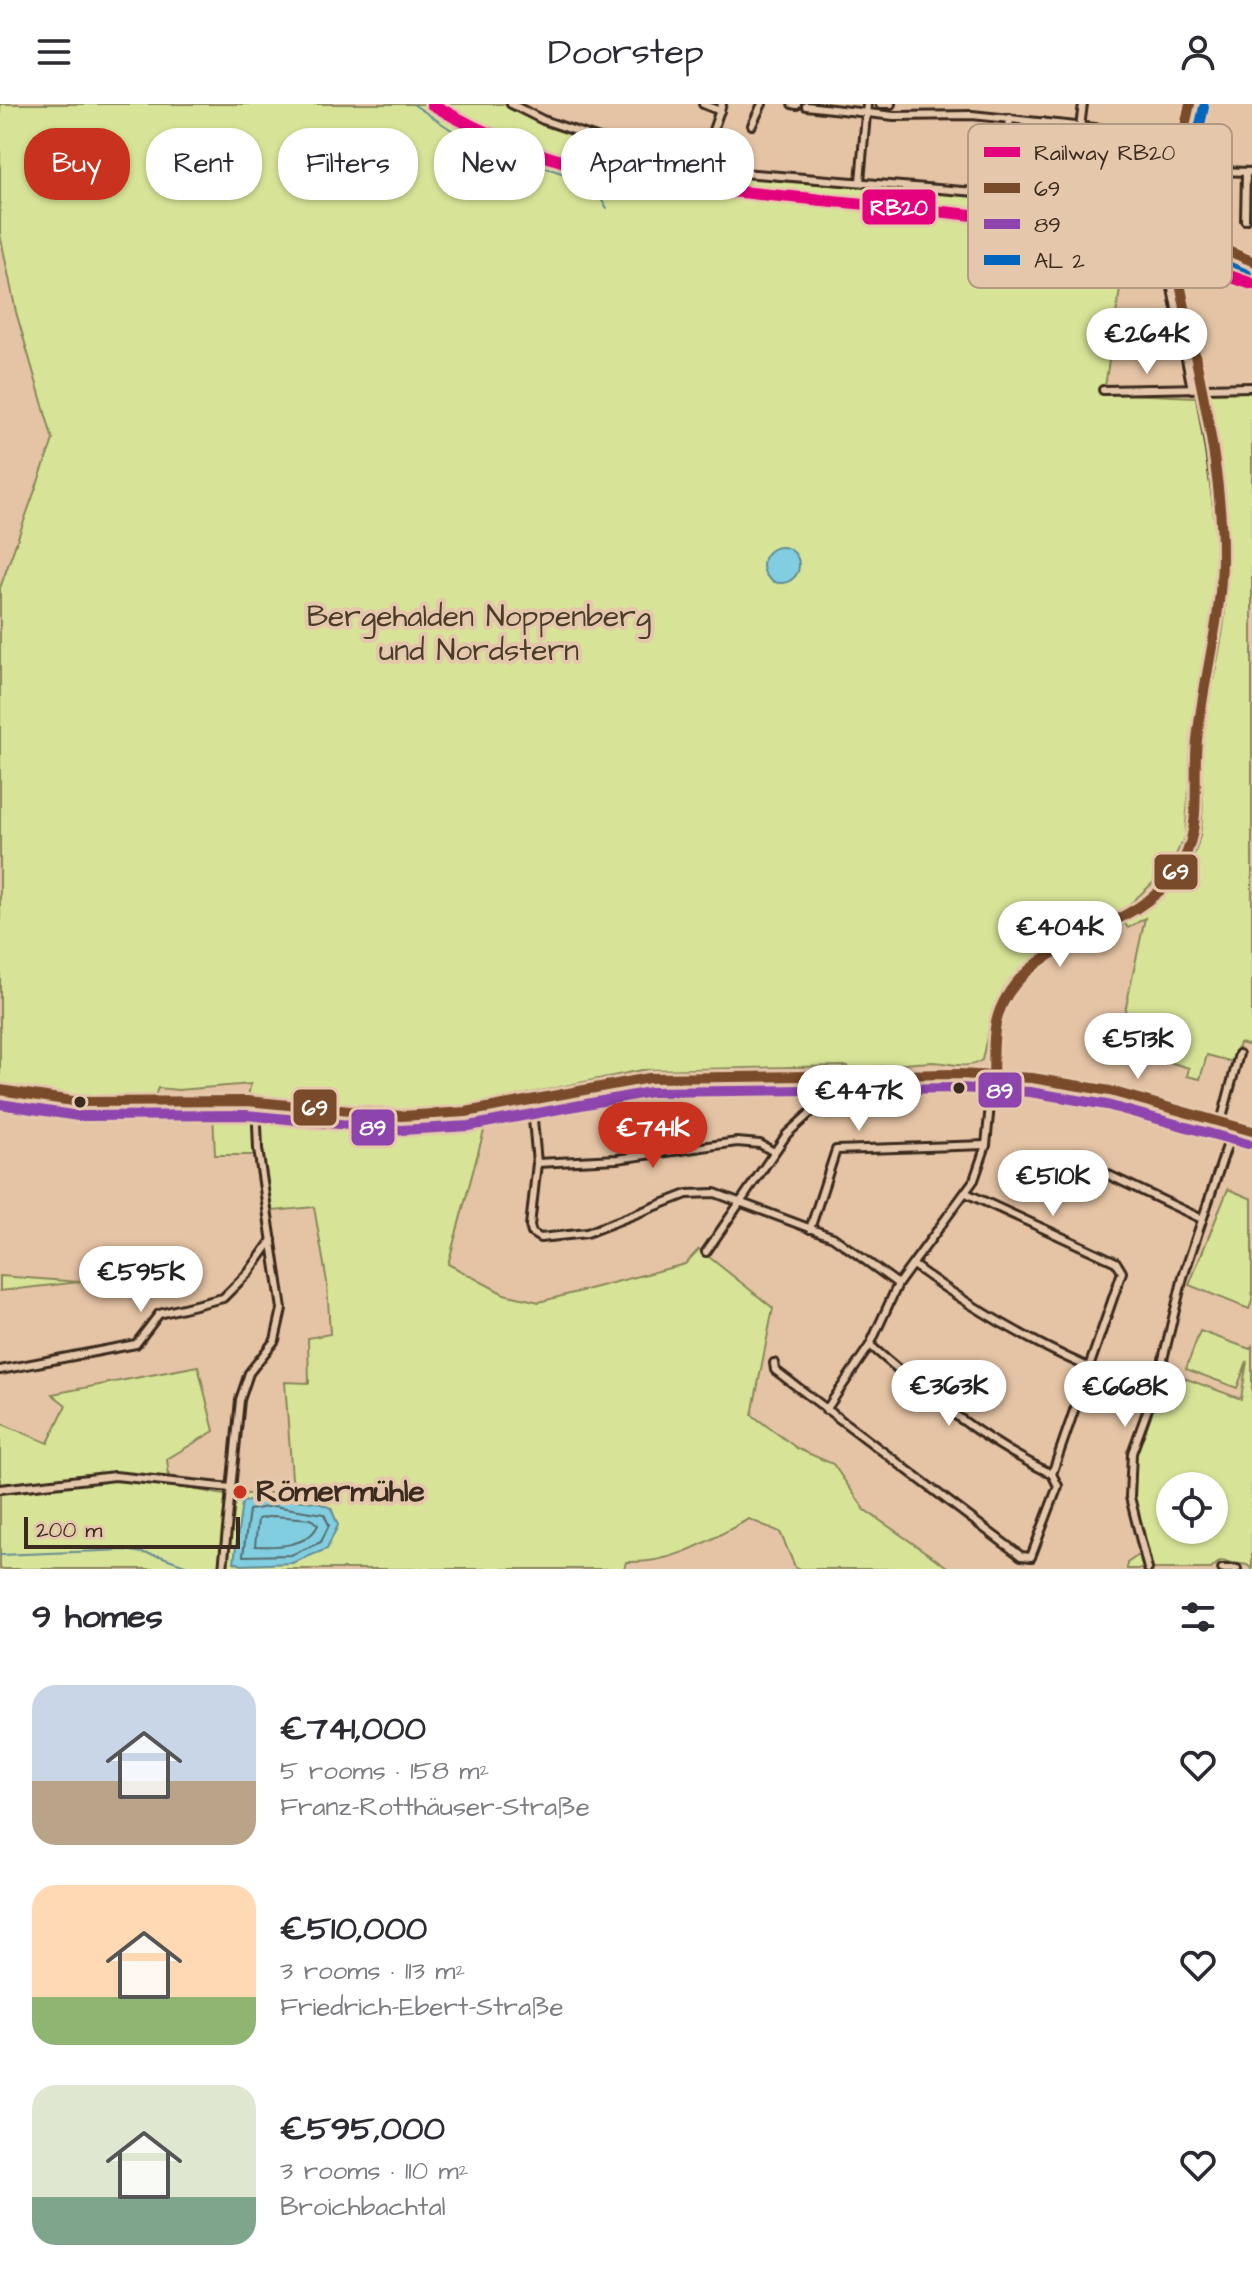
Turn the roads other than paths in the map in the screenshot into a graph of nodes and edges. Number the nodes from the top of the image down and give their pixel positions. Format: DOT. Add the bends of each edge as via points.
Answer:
graph roads {
  1 [pos="511,104"];
  2 [pos="703,104"];
  3 [pos="762,104"];
  4 [pos="880,104"];
  5 [pos="891,104"];
  6 [pos="974,104"];
  7 [pos="1083,104"];
  8 [pos="1190,104"];
  9 [pos="806,106"];
  10 [pos="721,107"];
  11 [pos="866,107"];
  12 [pos="972,115"];
  13 [pos="1010,118"];
  14 [pos="1043,122"];
  15 [pos="1009,124"];
  16 [pos="1058,124"];
  17 [pos="1080,124"];
  18 [pos="1184,124"];
  19 [pos="752,125"];
  20 [pos="569,128"];
  21 [pos="714,128"];
  22 [pos="1249,172"];
  23 [pos="754,174"];
  24 [pos="860,181"];
  25 [pos="968,189"];
  26 [pos="1245,220"];
  27 [pos="1232,253"];
  28 [pos="1252,261"];
  29 [pos="1173,288"];
  30 [pos="1182,288"];
  31 [pos="1252,387"];
  32 [pos="1195,388"];
  33 [pos="1103,390"];
  34 [pos="1239,1054"];
  35 [pos="838,1075"];
  36 [pos="993,1075"];
  37 [pos="0,1090"];
  38 [pos="531,1098"];
  39 [pos="256,1101"];
  40 [pos="1221,1122"];
  41 [pos="1234,1125"];
  42 [pos="1252,1131"];
  43 [pos="986,1145"];
  44 [pos="774,1152"];
  45 [pos="1081,1162"];
  46 [pos="537,1163"];
  47 [pos="966,1193"];
  48 [pos="742,1202"];
  49 [pos="1202,1219"];
  50 [pos="810,1229"];
  51 [pos="272,1240"];
  52 [pos="706,1252"];
  53 [pos="913,1265"];
  54 [pos="898,1284"];
  55 [pos="870,1345"];
  56 [pos="774,1363"];
  57 [pos="1088,1367"];
  58 [pos="0,1370"];
  59 [pos="826,1410"];
  60 [pos="1052,1474"];
  61 [pos="231,1488"];
  62 [pos="0,1489"];
  63 [pos="223,1569"];
  64 [pos="1148,1569"];
  65 [pos="1222,1569"];
  66 [pos="1237,1569"];
  1 -- 20 [label="street"];
  2 -- 10 [label="street"];
  3 -- 19 [label="street"];
  4 -- 5 [label="street"];
  6 -- 12 [label="street"];
  7 -- 17 [label="street"];
  8 -- 18 [label="street"];
  9 -- 11 [label="street"];
  10 -- 21 [label="street"];
  11 -- 12 [label="street" via="894,116"];
  11 -- 24 [label="street"];
  12 -- 13 [label="street"];
  13 -- 14 [label="street"];
  13 -- 15 [label="street"];
  14 -- 16 [label="street"];
  22 -- 26 [label="street"];
  23 -- 24 [label="street"];
  24 -- 25 [label="street"];
  27 -- 28 [label="street"];
  29 -- 32 [label="street"];
  30 -- 32 [label="street"];
  31 -- 32 [label="street"];
  32 -- 33 [label="street"];
  32 -- 36 [label="street" via="1222,559 1220,616 1197,743 1194,835 1182,865 1158,891 1021,979 1000,1011"];
  34 -- 40 [label="street"];
  35 -- 36 [label="main road"];
  35 -- 38 [label="main road" via="649,1078"];
  35 -- 44 [label="street" via="832,1093"];
  36 -- 40 [label="main road" via="1110,1091"];
  36 -- 43 [label="street"];
  37 -- 39 [label="main road" via="79,1102"];
  38 -- 39 [label="main road" via="401,1116"];
  38 -- 46 [label="street"];
  39 -- 51 [label="street"];
  40 -- 41 [label="main road"];
  41 -- 42 [label="main road"];
  41 -- 49 [label="street"];
  43 -- 47 [label="street"];
  43 -- 50 [label="street" via="836,1150"];
  44 -- 46 [label="street" via="760,1144 737,1142 617,1159"];
  44 -- 48 [label="street"];
  45 -- 49 [label="street"];
  46 -- 48 [label="street" via="530,1226 540,1238 587,1233 687,1194 715,1193"];
  47 -- 53 [label="street"];
  47 -- 57 [label="street" via="1121,1268"];
  48 -- 50 [label="street"];
  48 -- 52 [label="street"];
  49 -- 64 [label="street" via="1157,1384 1132,1453 1130,1497"];
  50 -- 54 [label="street" via="852,1248"];
  51 -- 58 [label="street" via="223,1298 159,1314 136,1344"];
  51 -- 61 [label="street" via="281,1327 270,1350 249,1373 240,1400"];
  53 -- 54 [label="street"];
  53 -- 57 [label="street" via="1022,1337"];
  54 -- 55 [label="street"];
  55 -- 59 [label="street"];
  55 -- 60 [label="street" via="934,1400"];
  56 -- 59 [label="street" via="775,1370"];
  57 -- 60 [label="street"];
  59 -- 60 [label="street" via="1021,1556 1031,1557 1058,1486"];
  61 -- 62 [label="street" via="115,1476"];
  61 -- 63 [label="street"];
  65 -- 66 [label="street"];
}
